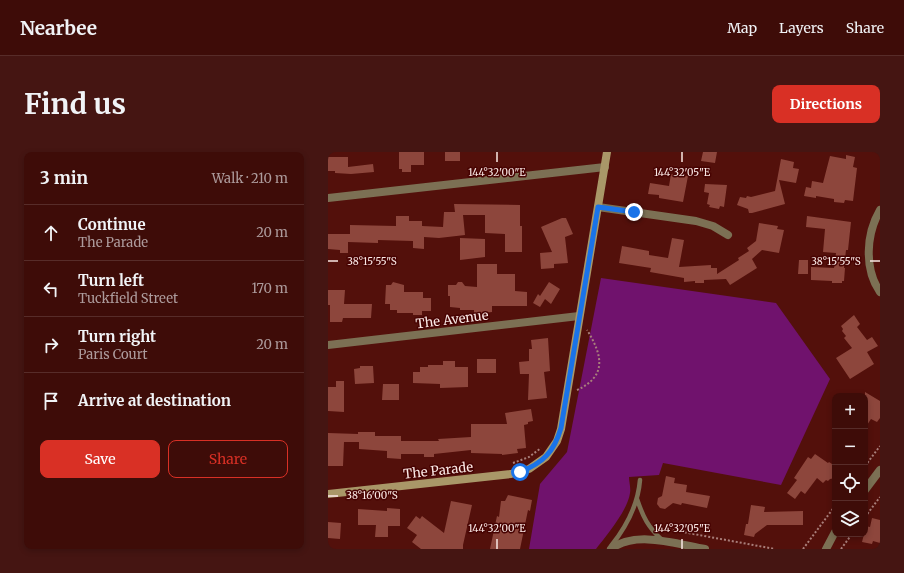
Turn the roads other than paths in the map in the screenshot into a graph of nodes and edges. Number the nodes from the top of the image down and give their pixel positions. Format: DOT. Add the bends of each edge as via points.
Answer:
graph roads {
  1 [pos="607,152"];
  2 [pos="604,167"];
  3 [pos="328,198"];
  4 [pos="598,207"];
  5 [pos="880,210"];
  6 [pos="728,234"];
  7 [pos="880,292"];
  8 [pos="579,316"];
  9 [pos="328,345"];
  10 [pos="880,470"];
  11 [pos="640,480"];
  12 [pos="868,486"];
  13 [pos="328,494"];
  14 [pos="637,499"];
  15 [pos="832,537"];
  16 [pos="664,542"];
  17 [pos="610,549"];
  18 [pos="705,549"];
  19 [pos="826,549"];
  1 -- 2 [label="main road"];
  2 -- 3 [label="street"];
  2 -- 4 [label="main road"];
  4 -- 6 [label="street" via="696,222 713,226"];
  4 -- 8 [label="main road"];
  5 -- 7 [label="street" via="873,225 868,258 870,271"];
  8 -- 9 [label="street, The Avenue"];
  8 -- 13 [label="main road, The Parade" via="561,428 557,441 546,457 529,469 511,474"];
  10 -- 12 [label="street"];
  11 -- 14 [label="lane"];
  14 -- 16 [label="lane" via="648,526"];
  14 -- 17 [label="lane" via="627,523"];
  15 -- 19 [label="street"];
  16 -- 17 [label="street" via="636,539"];
  16 -- 18 [label="street"];
}
